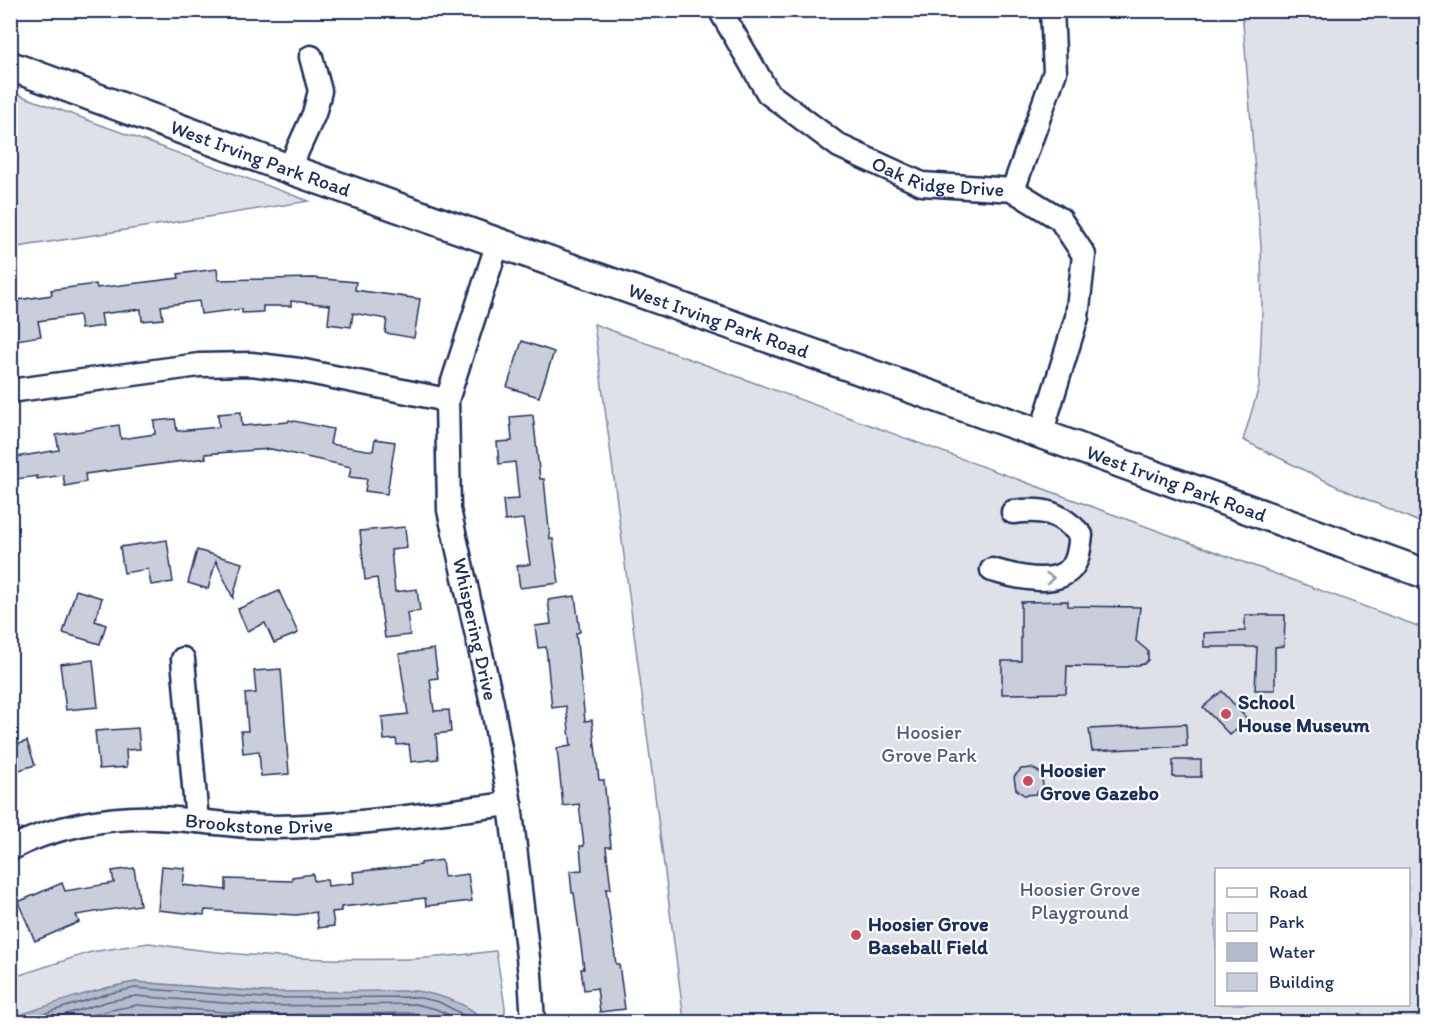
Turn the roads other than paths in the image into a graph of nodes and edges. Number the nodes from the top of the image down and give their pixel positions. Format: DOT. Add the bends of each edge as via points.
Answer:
graph roads {
  1 [pos="720,10"];
  2 [pos="1052,10"];
  3 [pos="311,57"];
  4 [pos="10,66"];
  5 [pos="289,169"];
  6 [pos="1013,190"];
  7 [pos="498,242"];
  8 [pos="10,391"];
  9 [pos="447,400"];
  10 [pos="1041,434"];
  11 [pos="1013,512"];
  12 [pos="992,570"];
  13 [pos="1426,574"];
  14 [pos="183,659"];
  15 [pos="510,804"];
  16 [pos="196,821"];
  17 [pos="10,849"];
  18 [pos="533,1023"];
  1 -- 6 [label="street, Oak Ridge Drive" via="768,93 839,146 922,184"];
  2 -- 6 [label="street" via="1055,72"];
  3 -- 5 [label="street" via="320,92"];
  4 -- 5 [label="main road, West Irving Park Road"];
  5 -- 7 [label="main road, West Irving Park Road"];
  6 -- 10 [label="street, Oak Ridge Drive" via="1060,219 1084,255 1077,317"];
  7 -- 9 [label="street, Whispering Drive"];
  7 -- 10 [label="main road, West Irving Park Road"];
  8 -- 9 [label="street" via="199,365 251,364"];
  9 -- 15 [label="street, Whispering Drive" via="449,510"];
  10 -- 13 [label="main road, West Irving Park Road"];
  12 -- 11 [label="street, one-way" via="1018,578 1046,579 1061,577 1076,561 1081,535 1068,521 1037,509"];
  14 -- 16 [label="street"];
  15 -- 16 [label="street, Brookstone Drive" via="318,825 241,826"];
  15 -- 18 [label="street, Whispering Drive"];
  16 -- 17 [label="street, Brookstone Drive" via="102,820"];
}
